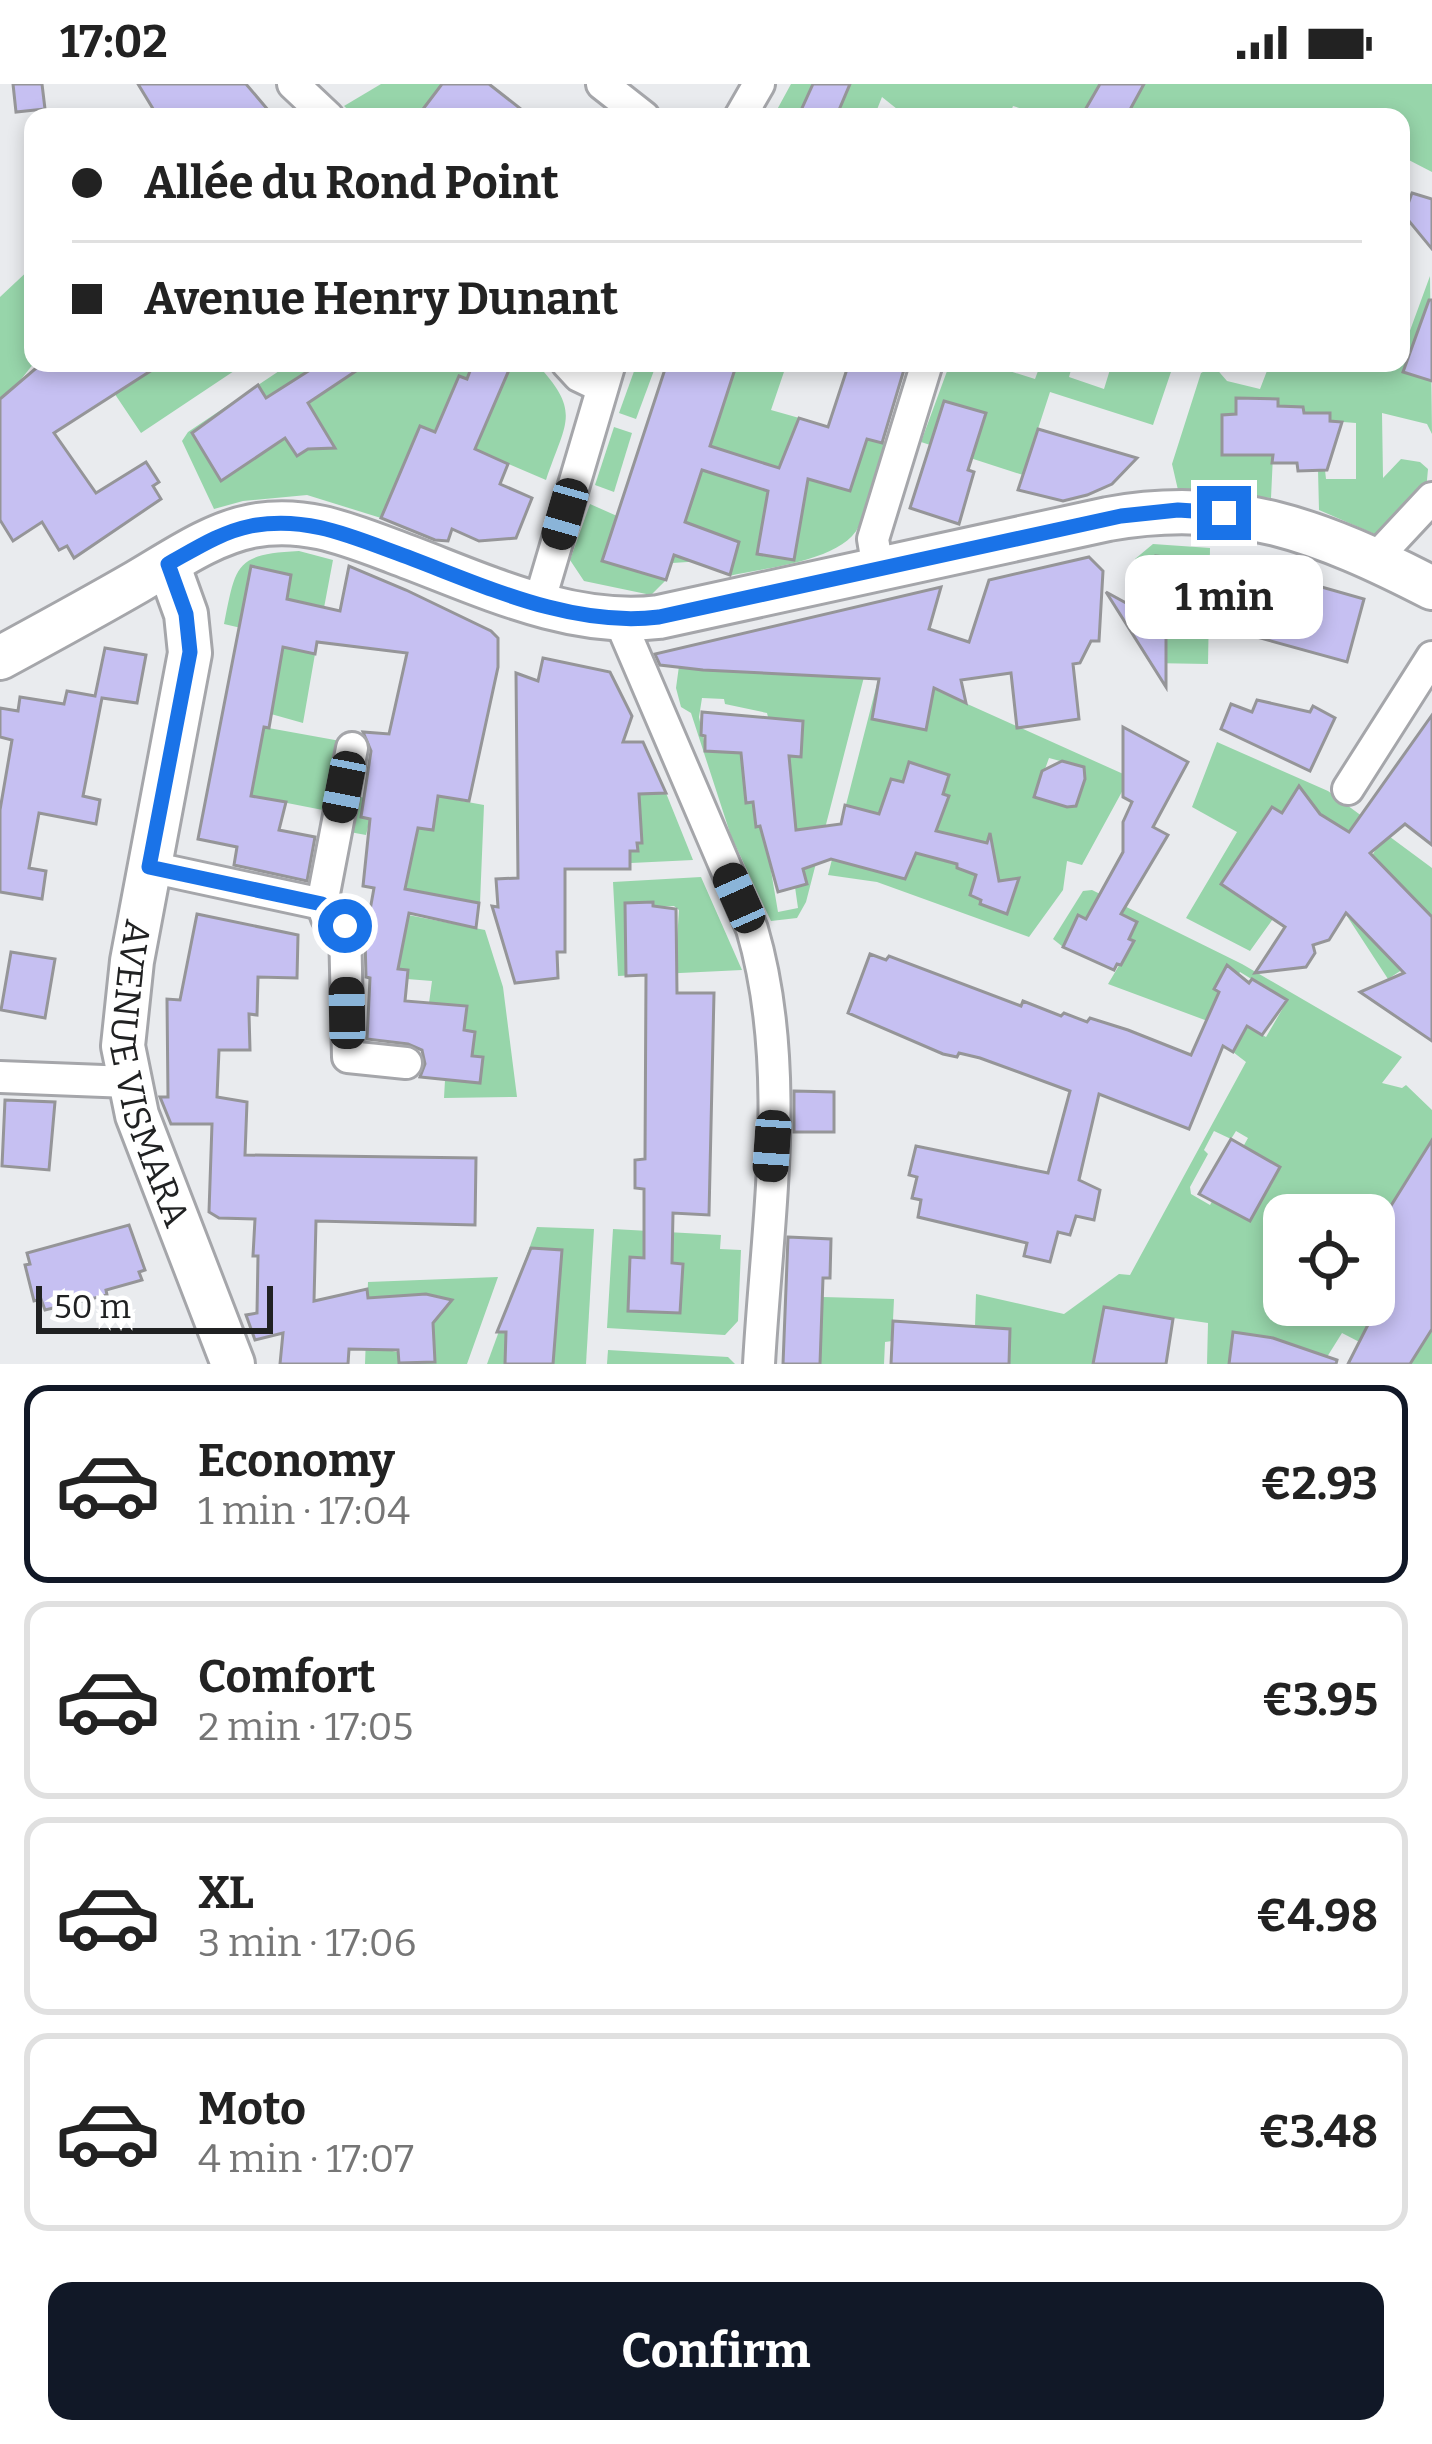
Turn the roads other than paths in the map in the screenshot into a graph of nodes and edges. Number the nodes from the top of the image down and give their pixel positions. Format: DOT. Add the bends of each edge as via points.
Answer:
graph roads {
  1 [pos="293,84"];
  2 [pos="602,84"];
  3 [pos="318,108"];
  4 [pos="633,108"];
  5 [pos="575,372"];
  6 [pos="924,372"];
  7 [pos="606,375"];
  8 [pos="1432,498"];
  9 [pos="1376,558"];
  10 [pos="168,564"];
  11 [pos="878,569"];
  12 [pos="1432,588"];
  13 [pos="539,603"];
  14 [pos="620,622"];
  15 [pos="1432,656"];
  16 [pos="0,658"];
  17 [pos="352,748"];
  18 [pos="1348,789"];
  19 [pos="149,867"];
  20 [pos="322,904"];
  21 [pos="406,1063"];
  22 [pos="0,1077"];
  23 [pos="129,1082"];
  24 [pos="232,1364"];
  25 [pos="759,1364"];
  1 -- 3 [label="street"];
  2 -- 4 [label="street"];
  5 -- 7 [label="street"];
  6 -- 11 [label="street" via="873,539"];
  7 -- 13 [label="street"];
  8 -- 9 [label="street"];
  9 -- 11 [label="street" via="1273,520 1178,510"];
  9 -- 12 [label="street"];
  10 -- 13 [label="street" via="240,529 304,523"];
  10 -- 16 [label="street"];
  10 -- 19 [label="street, AVENUE VISMARA" via="190,652"];
  11 -- 14 [label="street"];
  13 -- 14 [label="street"];
  14 -- 25 [label="street" via="766,977 774,1105"];
  15 -- 18 [label="street"];
  17 -- 20 [label="street"];
  19 -- 20 [label="street"];
  19 -- 23 [label="street, AVENUE VISMARA" via="125,1006"];
  20 -- 21 [label="street" via="327,918 345,926 348,1057"];
  22 -- 23 [label="street"];
  23 -- 24 [label="street, AVENUE VISMARA"];
}
